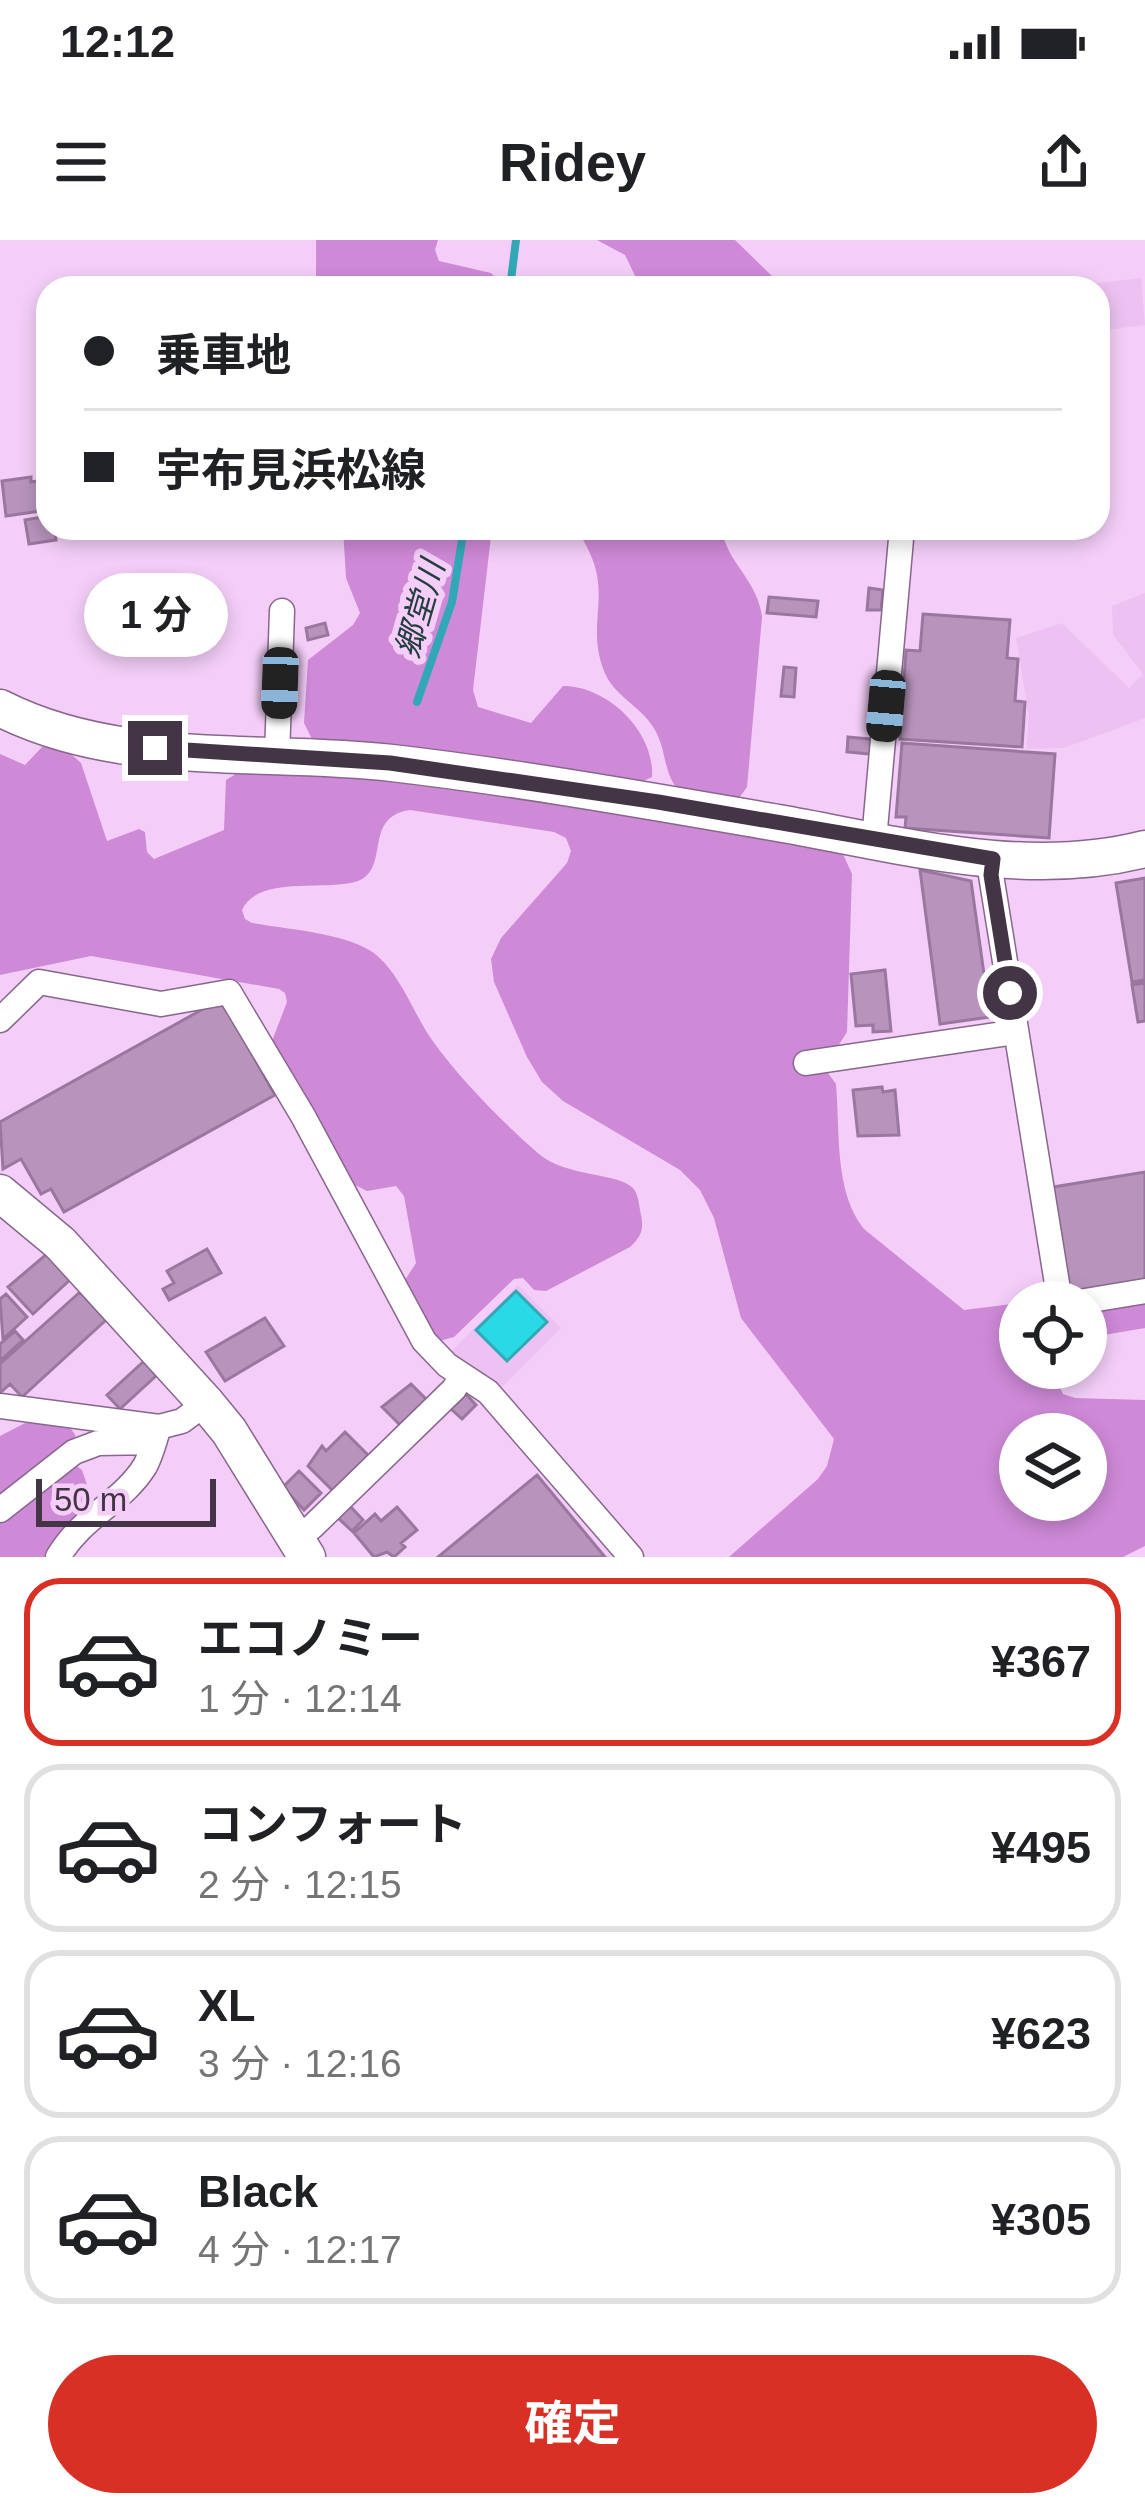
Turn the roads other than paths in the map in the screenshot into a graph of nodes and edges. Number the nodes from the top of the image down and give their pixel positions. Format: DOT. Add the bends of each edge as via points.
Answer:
graph roads {
  1 [pos="901,540"];
  2 [pos="282,610"];
  3 [pos="0,708"];
  4 [pos="277,756"];
  5 [pos="874,840"];
  6 [pos="1145,849"];
  7 [pos="993,859"];
  8 [pos="0,1020"];
  9 [pos="1016,1032"];
  10 [pos="806,1063"];
  11 [pos="0,1193"];
  12 [pos="1057,1281"];
  13 [pos="1145,1291"];
  14 [pos="1107,1297"];
  15 [pos="462,1375"];
  16 [pos="206,1402"];
  17 [pos="0,1406"];
  18 [pos="156,1435"];
  19 [pos="0,1510"];
  20 [pos="300,1548"];
  21 [pos="58,1557"];
  22 [pos="631,1557"];
  1 -- 5 [label="street"];
  2 -- 4 [label="street"];
  3 -- 4 [label="main road" via="106,743"];
  4 -- 5 [label="main road" via="390,763"];
  5 -- 7 [label="main road"];
  6 -- 7 [label="main road" via="1081,862"];
  7 -- 9 [label="street"];
  8 -- 15 [label="street" via="39,982 161,1004 229,992 414,1325"];
  9 -- 10 [label="street"];
  9 -- 12 [label="street"];
  11 -- 16 [label="main road" via="60,1243"];
  13 -- 14 [label="street"];
  15 -- 20 [label="street"];
  15 -- 22 [label="street" via="500,1404"];
  16 -- 18 [label="street"];
  16 -- 20 [label="main road"];
  17 -- 18 [label="street"];
  18 -- 19 [label="street" via="74,1451"];
  18 -- 21 [label="street" via="136,1480 85,1520"];
}
